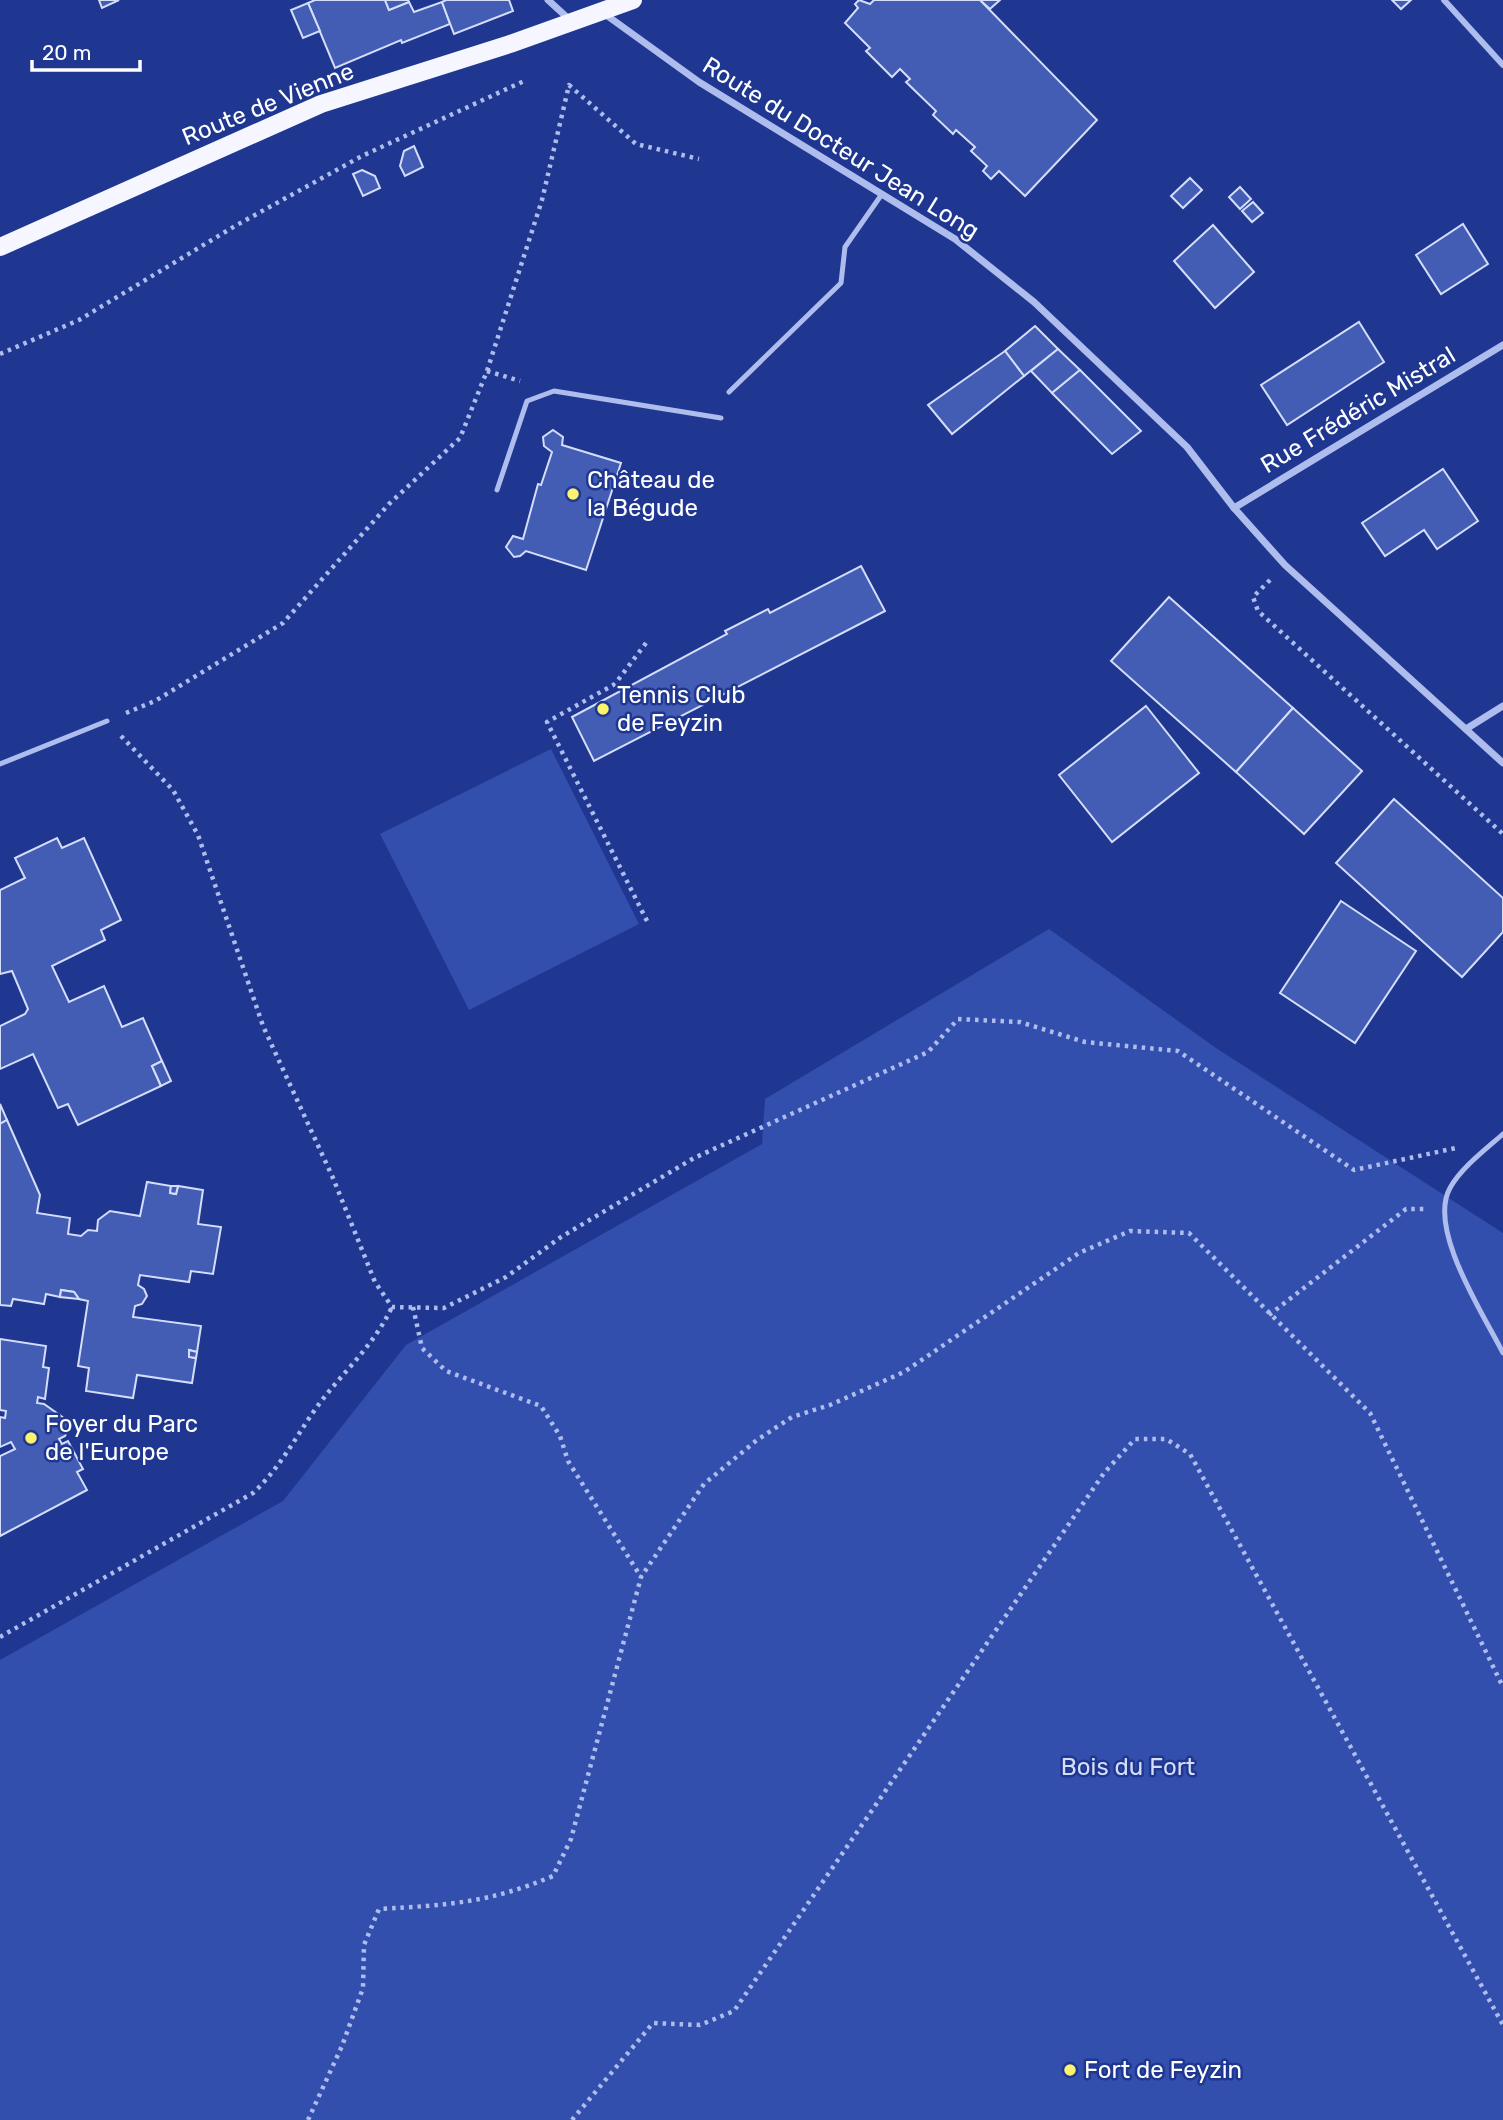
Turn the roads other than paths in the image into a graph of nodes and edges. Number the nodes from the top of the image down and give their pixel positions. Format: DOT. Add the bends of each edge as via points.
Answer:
graph roads {
  1 [pos="548,0"];
  2 [pos="634,0"];
  3 [pos="1444,0"];
  4 [pos="601,12"];
  5 [pos="572,21"];
  6 [pos="1503,65"];
  7 [pos="882,194"];
  8 [pos="0,247"];
  9 [pos="1503,345"];
  10 [pos="729,392"];
  11 [pos="720,418"];
  12 [pos="497,490"];
  13 [pos="1234,508"];
  14 [pos="1503,706"];
  15 [pos="107,721"];
  16 [pos="1466,729"];
  17 [pos="1503,763"];
  18 [pos="0,764"];
  19 [pos="1503,1134"];
  20 [pos="1503,1353"];
  1 -- 5 [label="street"];
  2 -- 4 [label="main road, Route de Vienne"];
  3 -- 6 [label="street"];
  4 -- 5 [label="main road, Route de Vienne"];
  4 -- 7 [label="street, Route du Docteur Jean Long" via="699,82"];
  5 -- 8 [label="main road, Route de Vienne" via="321,104"];
  7 -- 10 [label="lane" via="845,247 841,283"];
  7 -- 13 [label="street, Route du Docteur Jean Long" via="955,239 1034,302 1187,447"];
  9 -- 13 [label="street, Rue Frédéric Mistral"];
  11 -- 12 [label="lane" via="554,391 527,401"];
  13 -- 16 [label="street, Route du Docteur Jean Long" via="1284,565"];
  14 -- 16 [label="street"];
  15 -- 18 [label="lane"];
  16 -- 17 [label="street, Route du Docteur Jean Long"];
  19 -- 20 [label="lane" via="1450,1188 1443,1210 1448,1240"];
}
